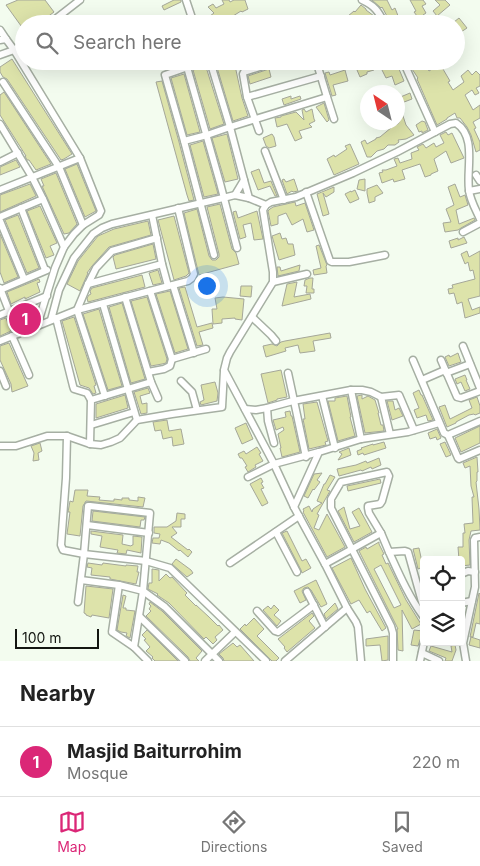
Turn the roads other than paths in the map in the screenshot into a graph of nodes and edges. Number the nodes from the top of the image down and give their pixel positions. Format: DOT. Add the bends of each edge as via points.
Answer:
graph roads {
  1 [pos="80,0"];
  2 [pos="186,0"];
  3 [pos="362,0"];
  4 [pos="61,15"];
  5 [pos="191,15"];
  6 [pos="380,15"];
  7 [pos="0,30"];
  8 [pos="3,39"];
  9 [pos="14,50"];
  10 [pos="0,55"];
  11 [pos="26,70"];
  12 [pos="177,70"];
  13 [pos="189,70"];
  14 [pos="213,70"];
  15 [pos="251,70"];
  16 [pos="319,70"];
  17 [pos="407,70"];
  18 [pos="320,76"];
  19 [pos="1,80"];
  20 [pos="247,97"];
  21 [pos="326,97"];
  22 [pos="254,119"];
  23 [pos="334,119"];
  24 [pos="0,124"];
  25 [pos="230,127"];
  26 [pos="259,131"];
  27 [pos="435,132"];
  28 [pos="207,135"];
  29 [pos="184,141"];
  30 [pos="265,151"];
  31 [pos="18,153"];
  32 [pos="80,158"];
  33 [pos="1,159"];
  34 [pos="59,167"];
  35 [pos="32,177"];
  36 [pos="244,180"];
  37 [pos="0,190"];
  38 [pos="480,190"];
  39 [pos="469,191"];
  40 [pos="306,192"];
  41 [pos="235,195"];
  42 [pos="224,198"];
  43 [pos="249,198"];
  44 [pos="43,199"];
  45 [pos="284,200"];
  46 [pos="201,203"];
  47 [pos="266,205"];
  48 [pos="21,208"];
  49 [pos="178,208"];
  50 [pos="152,215"];
  51 [pos="0,219"];
  52 [pos="480,221"];
  53 [pos="84,225"];
  54 [pos="463,232"];
  55 [pos="157,238"];
  56 [pos="64,247"];
  57 [pos="237,248"];
  58 [pos="214,255"];
  59 [pos="385,256"];
  60 [pos="162,264"];
  61 [pos="55,268"];
  62 [pos="45,270"];
  63 [pos="308,274"];
  64 [pos="24,279"];
  65 [pos="273,282"];
  66 [pos="88,284"];
  67 [pos="171,285"];
  68 [pos="0,289"];
  69 [pos="150,291"];
  70 [pos="47,296"];
  71 [pos="125,297"];
  72 [pos="103,304"];
  73 [pos="78,310"];
  74 [pos="10,312"];
  75 [pos="0,315"];
  76 [pos="252,317"];
  77 [pos="51,320"];
  78 [pos="38,325"];
  79 [pos="15,335"];
  80 [pos="0,341"];
  81 [pos="276,341"];
  82 [pos="463,346"];
  83 [pos="206,349"];
  84 [pos="194,353"];
  85 [pos="172,359"];
  86 [pos="413,360"];
  87 [pos="441,360"];
  88 [pos="470,364"];
  89 [pos="224,370"];
  90 [pos="0,371"];
  91 [pos="148,372"];
  92 [pos="445,372"];
  93 [pos="288,373"];
  94 [pos="29,375"];
  95 [pos="181,380"];
  96 [pos="422,380"];
  97 [pos="151,382"];
  98 [pos="6,386"];
  99 [pos="128,388"];
  100 [pos="480,389"];
  101 [pos="351,390"];
  102 [pos="105,396"];
  103 [pos="322,396"];
  104 [pos="381,397"];
  105 [pos="158,398"];
  106 [pos="91,400"];
  107 [pos="293,401"];
  108 [pos="245,408"];
  109 [pos="266,408"];
  110 [pos="197,410"];
  111 [pos="134,412"];
  112 [pos="137,420"];
  113 [pos="480,421"];
  114 [pos="439,424"];
  115 [pos="91,425"];
  116 [pos="414,430"];
  117 [pos="390,434"];
  118 [pos="448,435"];
  119 [pos="67,436"];
  120 [pos="361,439"];
  121 [pos="274,443"];
  122 [pos="90,444"];
  123 [pos="0,446"];
  124 [pos="335,448"];
  125 [pos="480,450"];
  126 [pos="319,452"];
  127 [pos="306,457"];
  128 [pos="274,464"];
  129 [pos="248,478"];
  130 [pos="294,507"];
  131 [pos="299,516"];
  132 [pos="87,525"];
  133 [pos="276,532"];
  134 [pos="149,533"];
  135 [pos="381,533"];
  136 [pos="480,537"];
  137 [pos="352,548"];
  138 [pos="389,552"];
  139 [pos="84,554"];
  140 [pos="146,561"];
  141 [pos="230,563"];
  142 [pos="325,564"];
  143 [pos="297,572"];
  144 [pos="465,572"];
  145 [pos="475,572"];
  146 [pos="81,580"];
  147 [pos="420,583"];
  148 [pos="119,584"];
  149 [pos="478,588"];
  150 [pos="143,590"];
  151 [pos="307,592"];
  152 [pos="472,601"];
  153 [pos="78,602"];
  154 [pos="465,602"];
  155 [pos="314,605"];
  156 [pos="347,608"];
  157 [pos="420,610"];
  158 [pos="256,611"];
  159 [pos="140,617"];
  160 [pos="325,627"];
  161 [pos="234,632"];
  162 [pos="423,646"];
  163 [pos="134,647"];
  164 [pos="422,653"];
  165 [pos="212,654"];
  166 [pos="148,661"];
  167 [pos="185,661"];
  168 [pos="204,661"];
  169 [pos="219,661"];
  170 [pos="266,661"];
  171 [pos="285,661"];
  172 [pos="361,661"];
  173 [pos="393,661"];
  174 [pos="420,661"];
  175 [pos="440,661"];
  176 [pos="466,661"];
  1 -- 4 [label="street"];
  2 -- 5 [label="street"];
  3 -- 6 [label="street" via="374,6"];
  7 -- 8 [label="street"];
  8 -- 9 [label="street"];
  9 -- 10 [label="street"];
  11 -- 32 [label="street"];
  12 -- 29 [label="street" via="165,76"];
  13 -- 28 [label="street"];
  14 -- 25 [label="street"];
  15 -- 20 [label="street" via="243,73"];
  16 -- 18 [label="street"];
  17 -- 27 [label="street"];
  18 -- 20 [label="street"];
  18 -- 21 [label="street"];
  19 -- 34 [label="street"];
  20 -- 22 [label="street"];
  21 -- 22 [label="street"];
  21 -- 23 [label="street"];
  22 -- 25 [label="street"];
  22 -- 26 [label="street"];
  24 -- 31 [label="street"];
  25 -- 28 [label="street"];
  25 -- 36 [label="street"];
  27 -- 39 [label="street" via="454,123 463,130 468,149"];
  27 -- 40 [label="street" via="353,173"];
  28 -- 29 [label="street"];
  28 -- 42 [label="street"];
  29 -- 46 [label="street"];
  30 -- 45 [label="street"];
  31 -- 33 [label="street"];
  31 -- 35 [label="street"];
  32 -- 34 [label="street"];
  32 -- 53 [label="street" via="101,211"];
  34 -- 35 [label="street"];
  34 -- 53 [label="street"];
  35 -- 37 [label="street"];
  35 -- 44 [label="street"];
  36 -- 41 [label="street"];
  36 -- 43 [label="street"];
  38 -- 39 [label="street"];
  39 -- 52 [label="street"];
  40 -- 45 [label="street"];
  40 -- 59 [label="street" via="330,261 349,262"];
  41 -- 42 [label="street"];
  41 -- 43 [label="street"];
  42 -- 46 [label="street"];
  42 -- 57 [label="street"];
  43 -- 47 [label="street"];
  44 -- 48 [label="street"];
  44 -- 56 [label="street"];
  45 -- 47 [label="street"];
  46 -- 49 [label="street"];
  46 -- 58 [label="street"];
  47 -- 65 [label="street" via="263,215"];
  48 -- 51 [label="street"];
  48 -- 62 [label="street"];
  49 -- 50 [label="street"];
  49 -- 67 [label="street" via="194,274 188,281"];
  50 -- 55 [label="street"];
  50 -- 77 [label="street" via="112,224 93,234 74,258 59,290"];
  51 -- 64 [label="street"];
  52 -- 54 [label="street"];
  53 -- 56 [label="street"];
  55 -- 60 [label="street"];
  55 -- 66 [label="street" via="112,251 96,268"];
  56 -- 61 [label="street"];
  60 -- 66 [label="street"];
  60 -- 67 [label="street"];
  61 -- 62 [label="street"];
  61 -- 70 [label="street"];
  62 -- 64 [label="street"];
  63 -- 65 [label="street"];
  64 -- 68 [label="street"];
  65 -- 76 [label="street"];
  66 -- 73 [label="street"];
  67 -- 69 [label="street"];
  67 -- 84 [label="street"];
  68 -- 74 [label="street"];
  69 -- 71 [label="street"];
  69 -- 85 [label="street"];
  70 -- 74 [label="street"];
  70 -- 78 [label="street"];
  71 -- 72 [label="street"];
  71 -- 91 [label="street"];
  72 -- 73 [label="street"];
  72 -- 99 [label="street"];
  73 -- 77 [label="street"];
  73 -- 102 [label="street"];
  74 -- 75 [label="street"];
  74 -- 79 [label="street"];
  76 -- 81 [label="street"];
  76 -- 89 [label="street" via="226,358"];
  77 -- 78 [label="street"];
  77 -- 106 [label="street" via="74,389 87,393"];
  78 -- 79 [label="street"];
  79 -- 80 [label="street"];
  79 -- 94 [label="street"];
  82 -- 88 [label="street"];
  83 -- 84 [label="street"];
  84 -- 85 [label="street"];
  85 -- 91 [label="street" via="170,366"];
  86 -- 96 [label="street"];
  87 -- 92 [label="street"];
  88 -- 92 [label="street"];
  88 -- 100 [label="street"];
  89 -- 108 [label="street"];
  89 -- 110 [label="street" via="222,407"];
  90 -- 98 [label="street"];
  91 -- 97 [label="street"];
  92 -- 96 [label="street"];
  92 -- 100 [label="street" via="458,398"];
  93 -- 107 [label="street"];
  95 -- 110 [label="street" via="192,392"];
  96 -- 114 [label="street"];
  97 -- 99 [label="street"];
  97 -- 105 [label="street"];
  99 -- 102 [label="street"];
  99 -- 111 [label="street"];
  101 -- 103 [label="street"];
  101 -- 104 [label="street" via="371,392"];
  101 -- 120 [label="street"];
  102 -- 106 [label="street"];
  103 -- 107 [label="street"];
  103 -- 124 [label="street"];
  104 -- 116 [label="street" via="400,396"];
  104 -- 117 [label="street"];
  106 -- 115 [label="street"];
  107 -- 109 [label="street"];
  107 -- 127 [label="street"];
  108 -- 109 [label="street"];
  108 -- 128 [label="street"];
  109 -- 121 [label="street"];
  110 -- 112 [label="street"];
  111 -- 112 [label="street"];
  111 -- 115 [label="street"];
  112 -- 122 [label="street" via="116,440 101,445"];
  113 -- 118 [label="street"];
  114 -- 116 [label="street"];
  114 -- 118 [label="street"];
  115 -- 122 [label="street"];
  116 -- 117 [label="street"];
  117 -- 120 [label="street"];
  118 -- 125 [label="street" via="458,458"];
  119 -- 122 [label="street"];
  119 -- 123 [label="street" via="48,436 16,446"];
  119 -- 139 [label="street" via="61,545 63,550"];
  120 -- 124 [label="street"];
  124 -- 126 [label="street"];
  126 -- 127 [label="street"];
  126 -- 130 [label="street"];
  127 -- 128 [label="street"];
  128 -- 129 [label="street"];
  128 -- 130 [label="street"];
  130 -- 131 [label="street"];
  131 -- 133 [label="street"];
  131 -- 142 [label="street"];
  132 -- 134 [label="street"];
  132 -- 134 [label="street" via="89,506 147,512 150,514"];
  132 -- 139 [label="street"];
  133 -- 141 [label="street"];
  133 -- 143 [label="street"];
  134 -- 140 [label="street"];
  135 -- 137 [label="street"];
  135 -- 137 [label="street" via="368,506 382,502 389,476 387,472 341,482 330,505"];
  135 -- 138 [label="street"];
  136 -- 145 [label="street" via="474,540"];
  137 -- 142 [label="street"];
  137 -- 173 [label="street" via="391,626"];
  138 -- 147 [label="street" via="408,552"];
  138 -- 157 [label="street"];
  139 -- 140 [label="street"];
  139 -- 146 [label="street"];
  140 -- 150 [label="street"];
  140 -- 161 [label="street" via="171,569"];
  142 -- 156 [label="street"];
  144 -- 145 [label="street"];
  145 -- 149 [label="street"];
  146 -- 148 [label="street"];
  146 -- 153 [label="street"];
  148 -- 150 [label="street"];
  148 -- 163 [label="street" via="112,632"];
  149 -- 152 [label="street"];
  150 -- 159 [label="street"];
  150 -- 165 [label="street"];
  151 -- 155 [label="street"];
  152 -- 154 [label="street"];
  152 -- 176 [label="street" via="463,643"];
  155 -- 158 [label="street" via="278,632"];
  155 -- 160 [label="street"];
  156 -- 160 [label="street"];
  156 -- 172 [label="street" via="358,627"];
  159 -- 163 [label="street"];
  159 -- 167 [label="street"];
  160 -- 171 [label="street"];
  161 -- 165 [label="street"];
  161 -- 170 [label="street"];
  162 -- 164 [label="street"];
  163 -- 166 [label="street"];
  164 -- 174 [label="street"];
  164 -- 175 [label="street"];
  165 -- 168 [label="street"];
  165 -- 169 [label="street"];
}
